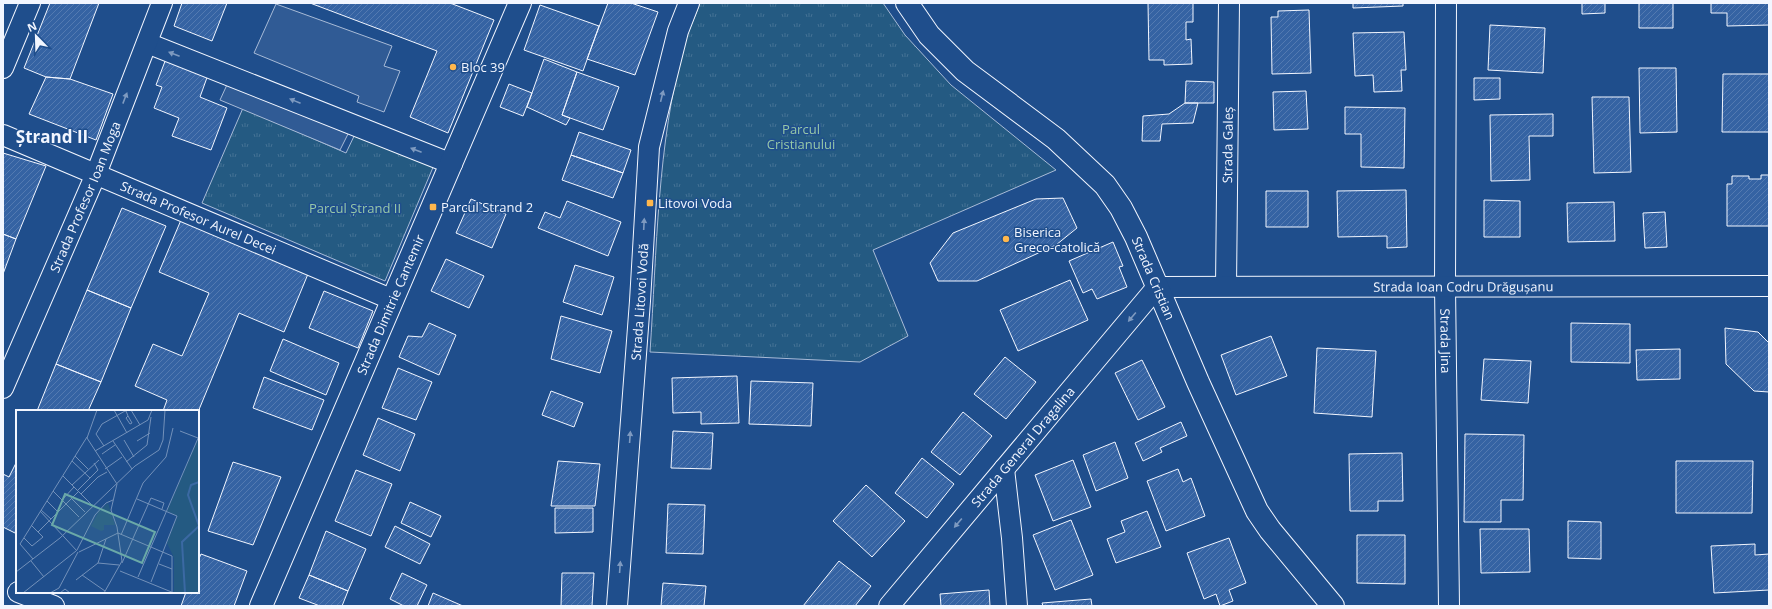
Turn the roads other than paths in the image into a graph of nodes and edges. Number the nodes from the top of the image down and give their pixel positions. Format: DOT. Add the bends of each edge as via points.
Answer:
graph roads {
  1 [pos="30,3"];
  2 [pos="162,3"];
  3 [pos="520,3"];
  4 [pos="689,3"];
  5 [pos="907,3"];
  6 [pos="1229,3"];
  7 [pos="1446,3"];
  8 [pos="147,43"];
  9 [pos="3,68"];
  10 [pos="3,136"];
  11 [pos="452,164"];
  12 [pos="96,174"];
  13 [pos="1226,286"];
  14 [pos="1445,286"];
  15 [pos="1769,286"];
  16 [pos="1157,287"];
  17 [pos="393,300"];
  18 [pos="8,362"];
  19 [pos="3,388"];
  20 [pos="1004,469"];
  21 [pos="3,586"];
  22 [pos="16,591"];
  23 [pos="21,593"];
  24 [pos="54,606"];
  25 [pos="261,606"];
  26 [pos="617,606"];
  27 [pos="889,606"];
  28 [pos="1017,606"];
  29 [pos="1333,606"];
  30 [pos="1449,606"];
  1 -- 9 [label="street"];
  2 -- 8 [label="street, Strada Profesor Ioan Moga"];
  3 -- 11 [label="main road, Strada Dimitrie Cantemir"];
  26 -- 4 [label="street, Strada Litovoi Vodă, one-way" via="649,147 678,31"];
  5 -- 16 [label="main road, Strada Cristian" via="929,35 965,71 1056,139 1105,185 1121,208"];
  6 -- 13 [label="street, Strada Galeș"];
  7 -- 14 [label="street, Strada Jina"];
  11 -- 8 [label="street, one-way"];
  12 -- 8 [label="street, Strada Profesor Ioan Moga, one-way"];
  10 -- 12 [label="street, Strada Profesor Aurel Decei"];
  11 -- 17 [label="main road, Strada Dimitrie Cantemir"];
  12 -- 17 [label="street, Strada Profesor Aurel Decei"];
  12 -- 18 [label="street, Strada Profesor Ioan Moga"];
  13 -- 14 [label="street, Strada Ioan Codru Drăgușanu"];
  13 -- 16 [label="street, Strada Ioan Codru Drăgușanu"];
  14 -- 15 [label="street, Strada Ioan Codru Drăgușanu"];
  14 -- 30 [label="street, Strada Jina"];
  16 -- 20 [label="street, Strada General Dragalina, one-way"];
  16 -- 29 [label="main road, Strada Cristian" via="1257,510 1270,530"];
  17 -- 25 [label="main road, Strada Dimitrie Cantemir"];
  18 -- 19 [label="street, Strada Profesor Ioan Moga"];
  20 -- 27 [label="street, Strada General Dragalina, one-way"];
  20 -- 28 [label="street"];
  21 -- 22 [label="street"];
  23 -- 24 [label="street"];
}
